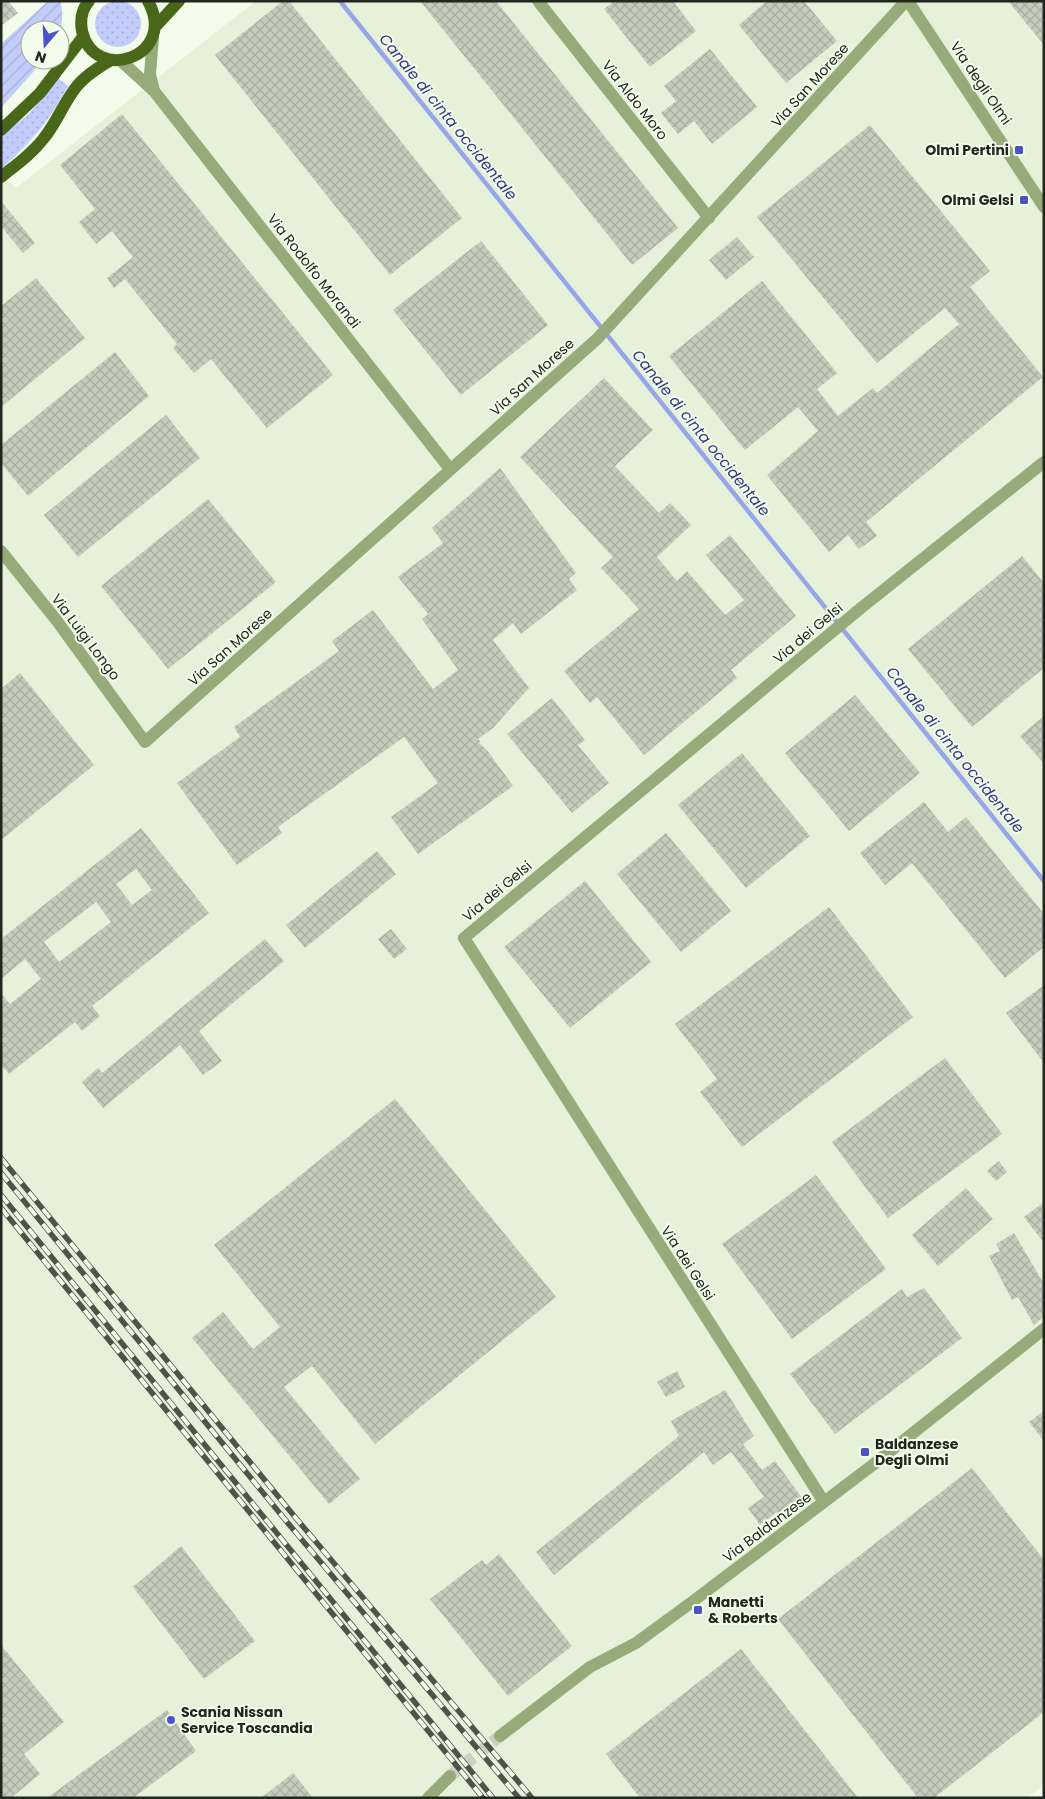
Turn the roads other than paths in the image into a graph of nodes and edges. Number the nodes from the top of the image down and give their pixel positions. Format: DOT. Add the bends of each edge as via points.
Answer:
graph roads {
  1 [pos="148,1"];
  2 [pos="179,1"];
  3 [pos="538,1"];
  4 [pos="907,1"];
  5 [pos="86,2"];
  6 [pos="154,31"];
  7 [pos="83,37"];
  8 [pos="115,60"];
  9 [pos="154,91"];
  10 [pos="1,130"];
  11 [pos="1,178"];
  12 [pos="1044,207"];
  13 [pos="709,218"];
  14 [pos="1044,462"];
  15 [pos="450,469"];
  16 [pos="1,551"];
  17 [pos="145,742"];
  18 [pos="1044,1329"];
  19 [pos="824,1502"];
  20 [pos="500,1736"];
  21 [pos="450,1776"];
  22 [pos="428,1798"];
  1 -- 6 [label="main road" via="154,13"];
  2 -- 6 [label="main road"];
  3 -- 13 [label="street, Via Aldo Moro"];
  4 -- 12 [label="street, Via degli Olmi"];
  4 -- 13 [label="street, Via San Morese"];
  5 -- 7 [label="main road" via="81,26"];
  6 -- 8 [label="main road" via="148,46 139,54"];
  6 -- 9 [label="street" via="150,74"];
  7 -- 8 [label="main road" via="99,55"];
  7 -- 10 [label="main road" via="40,93"];
  8 -- 9 [label="street, Via Rodolfo Morandi"];
  8 -- 11 [label="main road" via="82,80 38,146"];
  9 -- 15 [label="street, Via Rodolfo Morandi"];
  13 -- 15 [label="street, Via San Morese" via="597,339"];
  14 -- 19 [label="street, Via dei Gelsi" via="861,608 464,938"];
  15 -- 17 [label="street, Via San Morese"];
  16 -- 17 [label="street, Via Luigi Longo" via="57,621"];
  18 -- 19 [label="street, Via Baldanzese"];
  19 -- 20 [label="street, Via Baldanzese" via="636,1643 590,1667"];
  21 -- 22 [label="street"];
}
